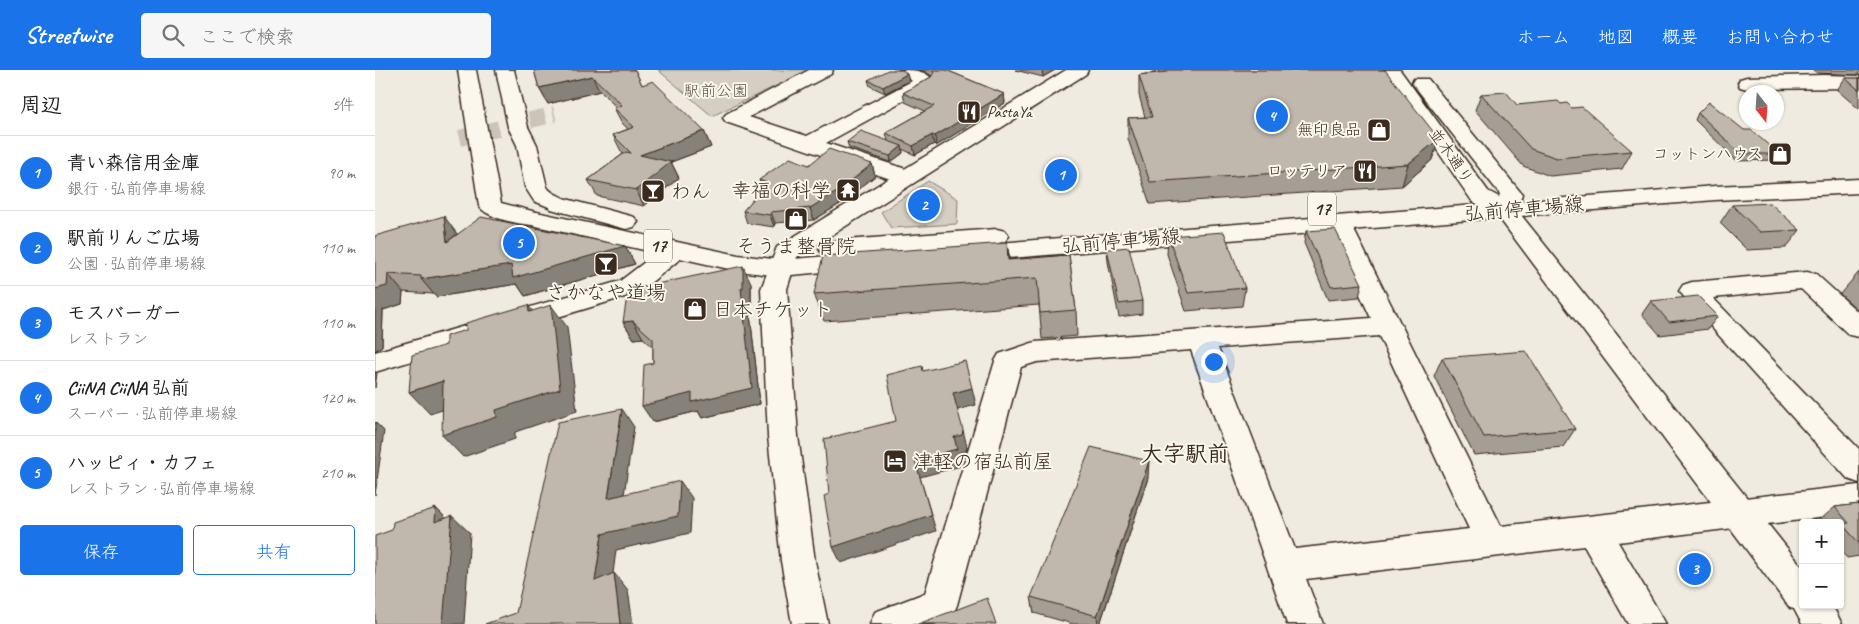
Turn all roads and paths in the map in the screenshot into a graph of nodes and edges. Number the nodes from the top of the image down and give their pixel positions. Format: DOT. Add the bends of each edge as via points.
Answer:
graph roads {
  1 [pos="467,70"];
  2 [pos="505,70"];
  3 [pos="824,70"];
  4 [pos="909,70"];
  5 [pos="1079,70"];
  6 [pos="1391,70"];
  7 [pos="1411,70"];
  8 [pos="1859,82"];
  9 [pos="1747,83"];
  10 [pos="808,144"];
  11 [pos="1859,174"];
  12 [pos="907,177"];
  13 [pos="1859,186"];
  14 [pos="1480,196"];
  15 [pos="1508,202"];
  16 [pos="1339,224"];
  17 [pos="676,250"];
  18 [pos="783,261"];
  19 [pos="1388,326"];
  20 [pos="1859,328"];
  21 [pos="1201,340"];
  22 [pos="375,362"];
  23 [pos="1859,470"];
  24 [pos="1859,499"];
  25 [pos="1740,513"];
  26 [pos="1593,530"];
  27 [pos="1492,543"];
  28 [pos="1283,566"];
  29 [pos="1799,591"];
  30 [pos="1813,609"];
  31 [pos="810,624"];
  32 [pos="888,624"];
  33 [pos="1305,624"];
  34 [pos="1649,624"];
  35 [pos="1824,624"];
  1 -- 17 [label="street, 弘前停車場線 / 17" via="490,206 537,220"];
  2 -- 18 [label="street, 弘前停車場線 / 17" via="518,127 527,145 536,187 542,196 603,217"];
  3 -- 10 [label="street" via="733,118"];
  4 -- 10 [label="street" via="925,81"];
  5 -- 12 [label="street"];
  6 -- 14 [label="street, 並木通り"];
  7 -- 15 [label="street, 並木通り"];
  8 -- 9 [label="street"];
  10 -- 12 [label="street"];
  11 -- 15 [label="street, 弘前停車場線 / 17" via="1784,173 1711,177"];
  12 -- 18 [label="street"];
  13 -- 15 [label="street, 弘前停車場線 / 17"];
  14 -- 15 [label="street, 弘前停車場線 / 17"];
  14 -- 18 [label="street, 弘前停車場線 / 17"];
  15 -- 16 [label="street, 弘前停車場線 / 17"];
  15 -- 25 [label="street, 並木通り"];
  16 -- 18 [label="street, 弘前停車場線 / 17"];
  16 -- 19 [label="street"];
  17 -- 18 [label="street, 弘前停車場線 / 17" via="738,263"];
  17 -- 22 [label="street" via="629,287"];
  18 -- 31 [label="street" via="774,289 783,436 798,560"];
  19 -- 21 [label="street"];
  19 -- 27 [label="street"];
  20 -- 23 [label="street" via="1807,280 1692,291"];
  21 -- 28 [label="street"];
  21 -- 32 [label="street" via="1035,352 1009,361 939,605"];
  24 -- 25 [label="street"];
  25 -- 26 [label="street"];
  25 -- 29 [label="street, 並木通り"];
  26 -- 27 [label="street"];
  26 -- 34 [label="street"];
  27 -- 28 [label="street"];
  28 -- 33 [label="street"];
  30 -- 35 [label="street"];
}
